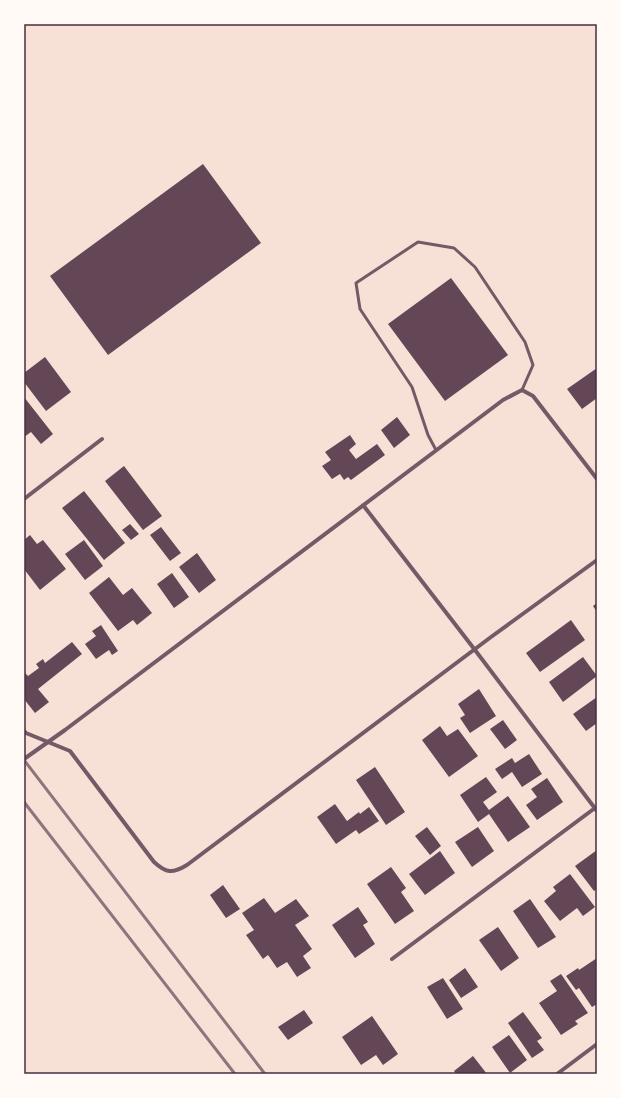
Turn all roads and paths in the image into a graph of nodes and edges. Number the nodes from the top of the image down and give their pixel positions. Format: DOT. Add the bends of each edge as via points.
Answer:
graph roads {
  1 [pos="522,390"];
  2 [pos="102,439"];
  3 [pos="436,450"];
  4 [pos="597,479"];
  5 [pos="24,499"];
  6 [pos="362,505"];
  7 [pos="597,560"];
  8 [pos="475,650"];
  9 [pos="24,730"];
  10 [pos="48,741"];
  11 [pos="24,759"];
  12 [pos="596,810"];
  13 [pos="392,959"];
  14 [pos="597,1044"];
  15 [pos="558,1074"];
  1 -- 3 [label="street" via="503,400"];
  1 -- 3 [label="lane" via="533,365 525,342 475,267 454,248 418,242 356,283 360,309 412,386"];
  1 -- 4 [label="street" via="533,396"];
  2 -- 5 [label="street"];
  3 -- 6 [label="street"];
  6 -- 8 [label="street"];
  6 -- 10 [label="street"];
  7 -- 8 [label="street"];
  8 -- 10 [label="street" via="179,870 162,869 154,862 70,751"];
  8 -- 12 [label="street"];
  9 -- 10 [label="street"];
  10 -- 11 [label="street"];
  12 -- 13 [label="street"];
  14 -- 15 [label="street"];
}
